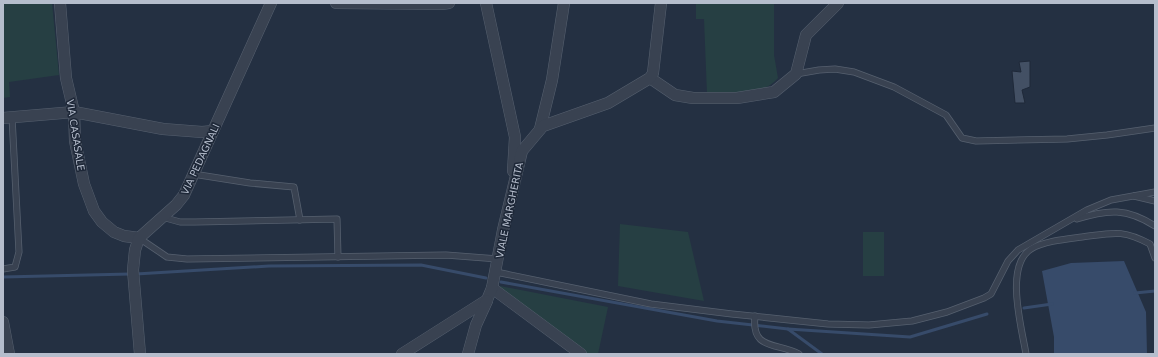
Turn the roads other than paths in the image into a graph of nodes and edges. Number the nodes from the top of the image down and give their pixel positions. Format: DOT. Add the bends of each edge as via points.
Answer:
graph roads {
  1 [pos="60,3"];
  2 [pos="336,3"];
  3 [pos="449,3"];
  4 [pos="486,3"];
  5 [pos="564,3"];
  6 [pos="661,3"];
  7 [pos="838,3"];
  8 [pos="269,5"];
  9 [pos="796,74"];
  10 [pos="651,76"];
  11 [pos="74,112"];
  12 [pos="8,118"];
  13 [pos="1155,128"];
  14 [pos="540,129"];
  15 [pos="213,131"];
  16 [pos="193,174"];
  17 [pos="1155,192"];
  18 [pos="512,193"];
  19 [pos="1132,196"];
  20 [pos="1155,201"];
  21 [pos="162,218"];
  22 [pos="300,220"];
  23 [pos="1066,223"];
  24 [pos="1155,226"];
  25 [pos="139,238"];
  26 [pos="1028,243"];
  27 [pos="1032,248"];
  28 [pos="338,257"];
  29 [pos="1155,258"];
  30 [pos="498,259"];
  31 [pos="3,269"];
  32 [pos="496,272"];
  33 [pos="492,288"];
  34 [pos="487,300"];
  35 [pos="755,318"];
  36 [pos="3,322"];
  37 [pos="9,354"];
  38 [pos="140,354"];
  39 [pos="402,354"];
  40 [pos="468,354"];
  41 [pos="581,354"];
  42 [pos="799,354"];
  43 [pos="1026,354"];
  1 -- 11 [label="street, VIA CASASALE" via="66,78"];
  2 -- 3 [label="street"];
  4 -- 18 [label="street" via="515,137"];
  5 -- 14 [label="street" via="552,80"];
  6 -- 10 [label="street"];
  7 -- 9 [label="street" via="806,35"];
  8 -- 15 [label="street, VIA PEDAGNALI"];
  9 -- 10 [label="street" via="774,92 737,98 692,98 674,95"];
  9 -- 13 [label="lane" via="836,69 854,72 887,84 946,115 962,138 976,141 1067,139"];
  10 -- 14 [label="street, VIALE MARGHERITA" via="608,103"];
  11 -- 12 [label="street"];
  11 -- 15 [label="street" via="163,129"];
  11 -- 25 [label="street, VIA CASASALE" via="75,141 84,184 94,211 114,232"];
  12 -- 31 [label="lane" via="19,252 15,267"];
  14 -- 18 [label="street, VIALE MARGHERITA" via="522,151"];
  15 -- 16 [label="street, VIA PEDAGNALI"];
  16 -- 21 [label="street, VIA PEDAGNALI" via="184,195"];
  16 -- 22 [label="lane" via="294,187"];
  17 -- 19 [label="lane"];
  18 -- 30 [label="street, VIALE MARGHERITA"];
  19 -- 20 [label="lane"];
  19 -- 23 [label="lane" via="1111,200 1087,210"];
  21 -- 22 [label="lane" via="180,222 242,223"];
  21 -- 25 [label="street, VIA PEDAGNALI"];
  22 -- 28 [label="lane" via="337,219"];
  23 -- 24 [label="lane" via="1099,212 1117,212 1141,216"];
  23 -- 26 [label="lane"];
  25 -- 28 [label="lane" via="167,257 187,259"];
  25 -- 38 [label="street" via="135,250 133,276"];
  26 -- 27 [label="lane"];
  26 -- 35 [label="lane" via="1008,261 991,294 947,312 912,321 869,325"];
  27 -- 29 [label="lane" via="1057,240 1118,232 1134,235 1150,244"];
  27 -- 43 [label="lane" via="1025,255 1016,280"];
  28 -- 30 [label="lane" via="446,255"];
  30 -- 32 [label="street, VIALE MARGHERITA"];
  32 -- 33 [label="street, VIALE MARGHERITA"];
  32 -- 35 [label="lane" via="651,304"];
  33 -- 34 [label="street, VIALE MARGHERITA"];
  33 -- 41 [label="street"];
  34 -- 39 [label="street"];
  34 -- 40 [label="street, VIALE MARGHERITA" via="476,325"];
  35 -- 42 [label="lane" via="758,339 763,343"];
  36 -- 37 [label="street"];
}
